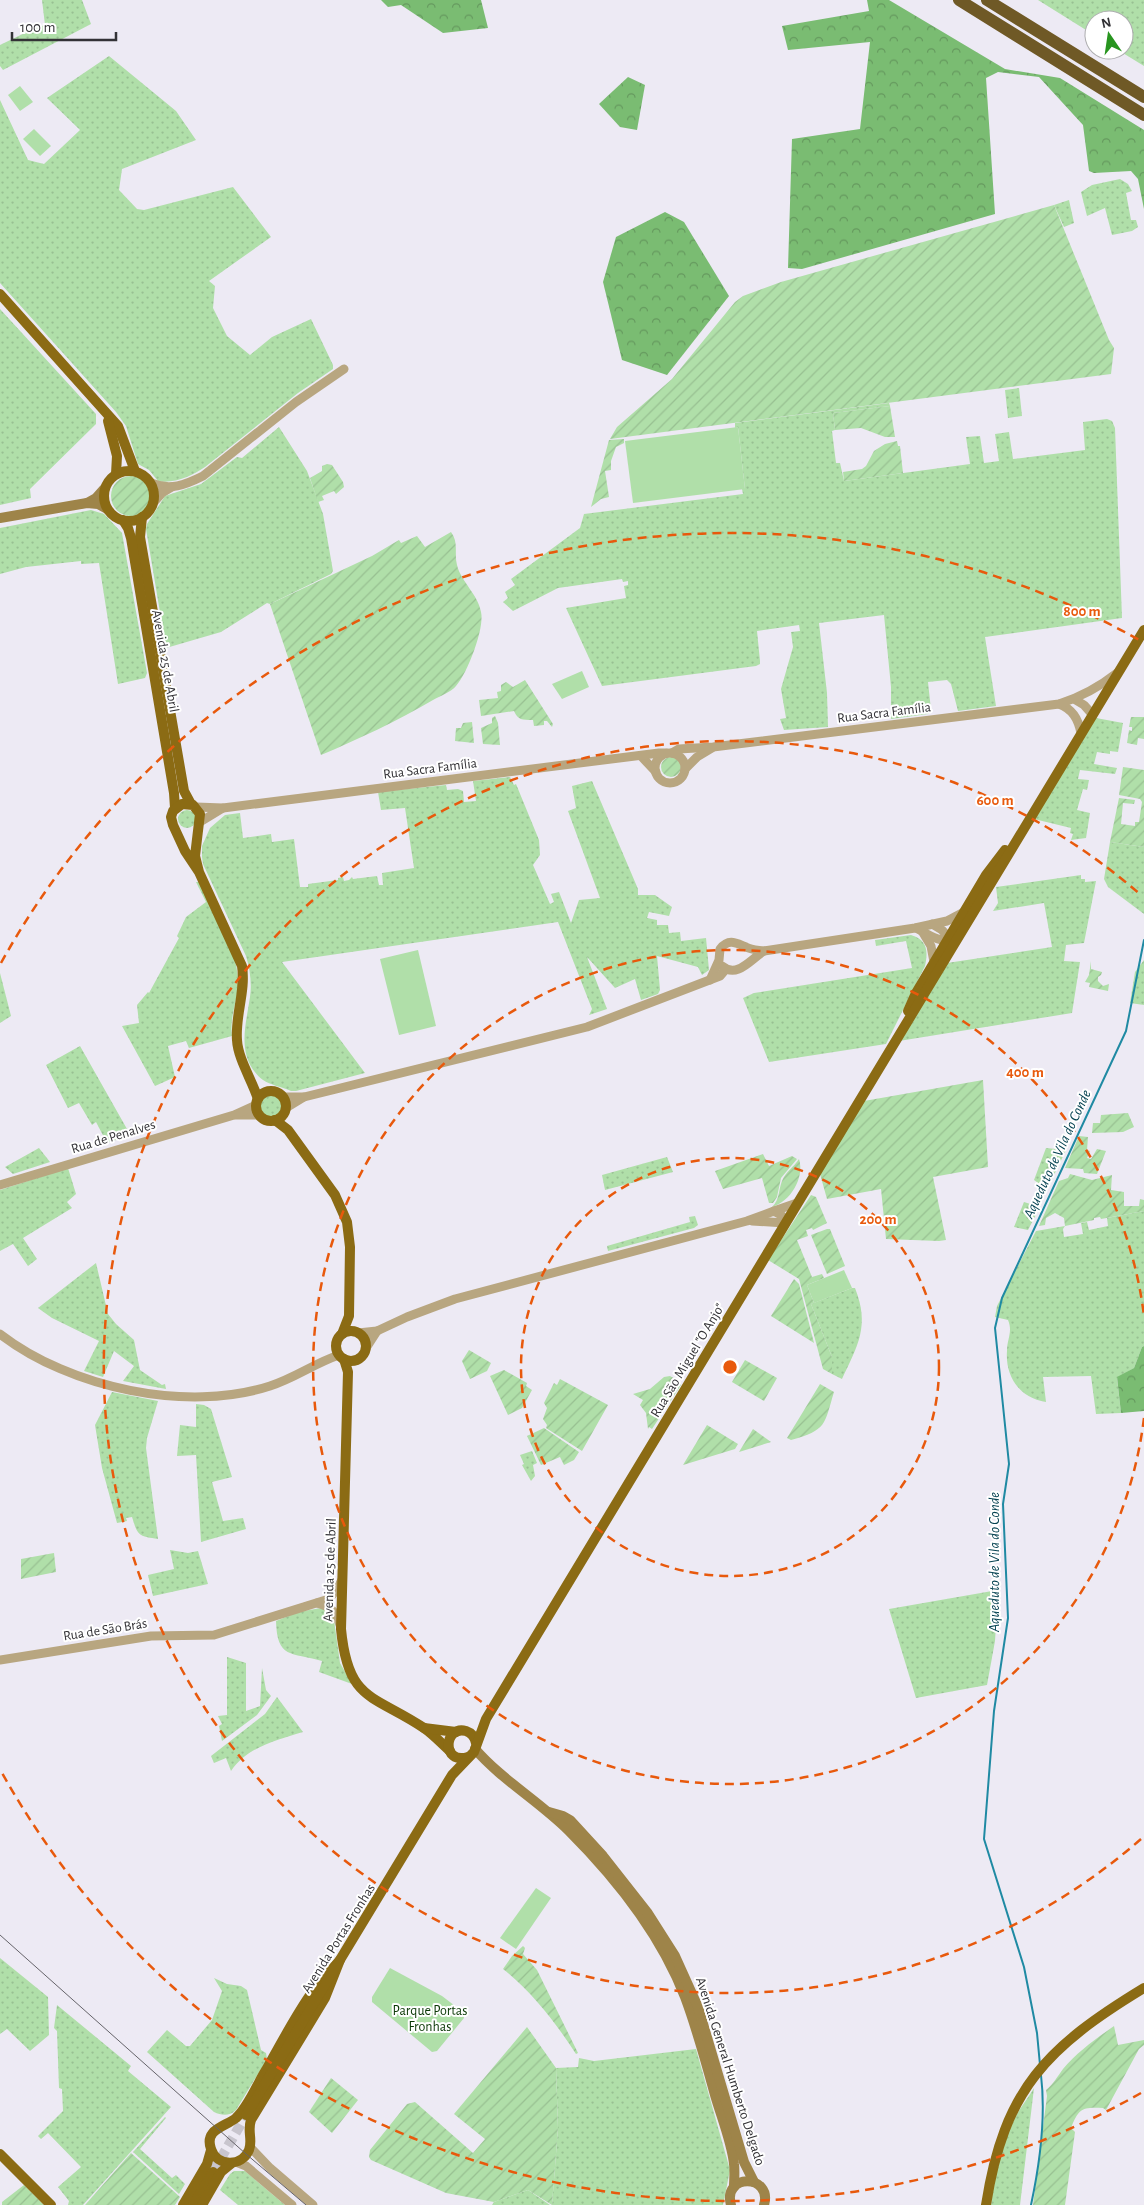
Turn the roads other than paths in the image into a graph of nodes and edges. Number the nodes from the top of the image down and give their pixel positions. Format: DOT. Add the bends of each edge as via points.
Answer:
graph roads {
  1 [pos="959,0"];
  2 [pos="987,0"];
  3 [pos="1144,97"];
  4 [pos="1144,115"];
  5 [pos="0,294"];
  6 [pos="344,369"];
  7 [pos="102,407"];
  8 [pos="135,471"];
  9 [pos="116,474"];
  10 [pos="151,483"];
  11 [pos="172,487"];
  12 [pos="104,489"];
  13 [pos="154,502"];
  14 [pos="87,503"];
  15 [pos="107,509"];
  16 [pos="142,517"];
  17 [pos="0,518"];
  18 [pos="123,520"];
  19 [pos="1144,630"];
  20 [pos="1117,672"];
  21 [pos="1104,695"];
  22 [pos="1078,698"];
  23 [pos="1059,704"];
  24 [pos="1069,708"];
  25 [pos="1092,714"];
  26 [pos="1081,733"];
  27 [pos="713,747"];
  28 [pos="669,753"];
  29 [pos="640,756"];
  30 [pos="685,769"];
  31 [pos="656,772"];
  32 [pos="193,805"];
  33 [pos="175,808"];
  34 [pos="223,808"];
  35 [pos="1027,822"];
  36 [pos="173,825"];
  37 [pos="199,825"];
  38 [pos="199,872"];
  39 [pos="964,912"];
  40 [pos="932,924"];
  41 [pos="919,929"];
  42 [pos="960,936"];
  43 [pos="949,939"];
  44 [pos="745,947"];
  45 [pos="764,951"];
  46 [pos="719,960"];
  47 [pos="934,962"];
  48 [pos="746,964"];
  49 [pos="725,975"];
  50 [pos="710,980"];
  51 [pos="928,988"];
  52 [pos="892,1046"];
  53 [pos="251,1078"];
  54 [pos="267,1092"];
  55 [pos="304,1096"];
  56 [pos="283,1097"];
  57 [pos="257,1102"];
  58 [pos="285,1111"];
  59 [pos="234,1115"];
  60 [pos="259,1115"];
  61 [pos="275,1120"];
  62 [pos="288,1130"];
  63 [pos="0,1185"];
  64 [pos="797,1202"];
  65 [pos="774,1211"];
  66 [pos="747,1221"];
  67 [pos="768,1222"];
  68 [pos="785,1222"];
  69 [pos="774,1242"];
  70 [pos="349,1316"];
  71 [pos="377,1331"];
  72 [pos="357,1332"];
  73 [pos="0,1334"];
  74 [pos="342,1334"];
  75 [pos="366,1348"];
  76 [pos="338,1355"];
  77 [pos="355,1360"];
  78 [pos="348,1372"];
  79 [pos="342,1579"];
  80 [pos="314,1603"];
  81 [pos="342,1629"];
  82 [pos="0,1660"];
  83 [pos="504,1689"];
  84 [pos="486,1719"];
  85 [pos="424,1728"];
  86 [pos="458,1731"];
  87 [pos="472,1751"];
  88 [pos="451,1753"];
  89 [pos="452,1776"];
  90 [pos="548,1812"];
  91 [pos="340,1960"];
  92 [pos="1144,1988"];
  93 [pos="246,2115"];
  94 [pos="228,2122"];
  95 [pos="248,2134"];
  96 [pos="250,2147"];
  97 [pos="211,2150"];
  98 [pos="0,2154"];
  99 [pos="234,2162"];
  100 [pos="213,2172"];
  101 [pos="754,2182"];
  102 [pos="734,2187"];
  103 [pos="51,2205"];
  104 [pos="183,2205"];
  105 [pos="192,2205"];
  106 [pos="202,2205"];
  107 [pos="292,2205"];
  108 [pos="313,2205"];
  109 [pos="730,2205"];
  110 [pos="764,2205"];
  111 [pos="986,2205"];
  1 -- 4 [label="highway"];
  2 -- 3 [label="highway"];
  5 -- 7 [label="main road"];
  6 -- 11 [label="street" via="296,402 203,476"];
  7 -- 8 [label="main road" via="118,426"];
  7 -- 9 [label="main road" via="116,446"];
  8 -- 9 [label="main road"];
  8 -- 10 [label="main road"];
  9 -- 12 [label="main road"];
  10 -- 11 [label="street"];
  10 -- 13 [label="main road"];
  11 -- 13 [label="street"];
  12 -- 14 [label="main road"];
  12 -- 15 [label="main road"];
  13 -- 16 [label="main road"];
  14 -- 15 [label="main road"];
  14 -- 17 [label="main road"];
  15 -- 18 [label="main road"];
  16 -- 18 [label="main road"];
  16 -- 32 [label="main road, Avenida 25 de Abril" via="140,536 184,791"];
  18 -- 33 [label="main road, Avenida 25 de Abril" via="131,538"];
  19 -- 20 [label="main road, Rua São Miguel \"O Anjo\""];
  20 -- 21 [label="main road, Rua São Miguel \"O Anjo\""];
  20 -- 22 [label="street"];
  21 -- 22 [label="street"];
  21 -- 25 [label="main road, Rua São Miguel \"O Anjo\""];
  22 -- 23 [label="street, Rua Sacra Família"];
  22 -- 25 [label="street"];
  23 -- 24 [label="street"];
  23 -- 27 [label="street, Rua Sacra Família"];
  24 -- 25 [label="street"];
  24 -- 26 [label="street" via="1078,720"];
  25 -- 26 [label="main road, Rua São Miguel \"O Anjo\""];
  26 -- 35 [label="main road, Rua São Miguel \"O Anjo\""];
  27 -- 28 [label="street, Rua Sacra Família"];
  27 -- 30 [label="street, Rua Sacra Família"];
  28 -- 29 [label="street, Rua Sacra Família"];
  28 -- 30 [label="street" via="681,757"];
  28 -- 31 [label="street" via="659,758"];
  29 -- 31 [label="street"];
  29 -- 34 [label="street, Rua Sacra Família"];
  30 -- 31 [label="street" via="681,778 672,782 662,780"];
  32 -- 33 [label="main road" via="182,804"];
  32 -- 34 [label="street, Rua Sacra Família"];
  32 -- 37 [label="main road, Avenida 25 de Abril" via="200,814"];
  33 -- 36 [label="main road, Avenida 25 de Abril" via="171,817"];
  34 -- 37 [label="street, Rua Sacra Família"];
  35 -- 39 [label="main road, Rua São Miguel \"O Anjo\"" via="986,875"];
  35 -- 42 [label="main road, Rua São Miguel \"O Anjo\""];
  36 -- 37 [label="main road" via="185,833"];
  36 -- 38 [label="main road, Avenida 25 de Abril"];
  37 -- 38 [label="main road, Avenida 25 de Abril" via="196,856"];
  38 -- 53 [label="main road, Avenida 25 de Abril" via="242,966 244,979 236,1041"];
  39 -- 40 [label="street"];
  39 -- 43 [label="main road, Rua São Miguel \"O Anjo\""];
  40 -- 41 [label="street"];
  40 -- 43 [label="street"];
  41 -- 43 [label="street"];
  41 -- 45 [label="street"];
  41 -- 47 [label="street" via="931,946"];
  42 -- 43 [label="street"];
  42 -- 51 [label="main road, Rua São Miguel \"O Anjo\""];
  43 -- 47 [label="main road, Rua São Miguel \"O Anjo\""];
  43 -- 51 [label="street, Rua São Miguel \"O Anjo\"" via="949,946"];
  44 -- 45 [label="street"];
  44 -- 46 [label="street" via="736,942 727,943 720,949"];
  44 -- 48 [label="street" via="748,955"];
  45 -- 48 [label="street"];
  46 -- 49 [label="street"];
  46 -- 50 [label="street"];
  47 -- 52 [label="main road, Rua São Miguel \"O Anjo\""];
  48 -- 49 [label="street"];
  49 -- 50 [label="street"];
  50 -- 55 [label="street" via="587,1027"];
  51 -- 52 [label="main road, Rua São Miguel \"O Anjo\""];
  52 -- 64 [label="main road, Rua São Miguel \"O Anjo\""];
  53 -- 54 [label="main road, Avenida 25 de Abril"];
  53 -- 57 [label="main road, Avenida 25 de Abril"];
  54 -- 56 [label="main road, Avenida 25 de Abril" via="276,1092"];
  54 -- 57 [label="main road"];
  55 -- 56 [label="street"];
  55 -- 58 [label="street"];
  56 -- 58 [label="main road"];
  57 -- 59 [label="street"];
  57 -- 60 [label="main road, Avenida 25 de Abril"];
  58 -- 61 [label="main road"];
  58 -- 62 [label="main road"];
  59 -- 60 [label="street"];
  59 -- 63 [label="street, Rua de Penalves"];
  60 -- 61 [label="main road" via="266,1120"];
  61 -- 62 [label="main road"];
  62 -- 70 [label="main road" via="344,1212 350,1238"];
  64 -- 65 [label="street"];
  64 -- 68 [label="main road, Rua São Miguel \"O Anjo\""];
  65 -- 66 [label="street"];
  65 -- 68 [label="street" via="782,1215"];
  66 -- 67 [label="street"];
  66 -- 71 [label="street" via="455,1300"];
  67 -- 68 [label="street"];
  67 -- 69 [label="street" via="774,1233"];
  68 -- 69 [label="main road, Rua São Miguel \"O Anjo\""];
  69 -- 83 [label="main road, Rua São Miguel \"O Anjo\""];
  70 -- 72 [label="main road"];
  70 -- 74 [label="main road"];
  71 -- 72 [label="street"];
  71 -- 75 [label="street"];
  72 -- 74 [label="main road"];
  72 -- 75 [label="main road" via="364,1339"];
  73 -- 76 [label="street" via="40,1358 77,1374 125,1388 178,1397 216,1397 247,1392 292,1378"];
  74 -- 76 [label="main road" via="337,1341"];
  75 -- 77 [label="main road, Avenida 25 de Abril"];
  76 -- 77 [label="main road"];
  76 -- 78 [label="main road, Avenida 25 de Abril"];
  77 -- 78 [label="main road, Avenida 25 de Abril"];
  78 -- 79 [label="main road, Avenida 25 de Abril"];
  79 -- 80 [label="street, Rua de São Brás" via="329,1599"];
  79 -- 81 [label="main road, Avenida 25 de Abril"];
  80 -- 81 [label="street" via="332,1609"];
  80 -- 82 [label="street, Rua de São Brás" via="214,1635 153,1635"];
  81 -- 85 [label="main road, Avenida 25 de Abril" via="348,1668 363,1691 372,1700"];
  83 -- 84 [label="main road, Avenida Portas Fronhas"];
  84 -- 86 [label="main road"];
  84 -- 87 [label="main road, Avenida Portas Fronhas"];
  85 -- 86 [label="main road, Avenida 25 de Abril"];
  85 -- 88 [label="main road, Avenida 25 de Abril"];
  86 -- 87 [label="main road" via="470,1732"];
  86 -- 88 [label="main road" via="448,1742"];
  87 -- 88 [label="main road" via="460,1758"];
  87 -- 89 [label="main road, Avenida Portas Fronhas"];
  87 -- 90 [label="main road, Avenida General Humberto Delgado"];
  88 -- 89 [label="main road, Avenida Portas Fronhas"];
  89 -- 91 [label="main road, Avenida Portas Fronhas"];
  90 -- 101 [label="main road, Avenida General Humberto Delgado" via="570,1820 603,1856 647,1912 675,1956 698,2007 744,2162"];
  90 -- 102 [label="main road, Avenida General Humberto Delgado" via="615,1882 650,1931 676,1976 700,2040 734,2164"];
  91 -- 93 [label="main road, Avenida Portas Fronhas"];
  91 -- 94 [label="main road" via="313,1991 240,2114"];
  91 -- 95 [label="main road" via="325,1998 251,2120"];
  92 -- 111 [label="main road" via="1071,2037 1033,2078 1004,2129"];
  94 -- 95 [label="main road" via="240,2125"];
  94 -- 97 [label="main road" via="220,2125 210,2137"];
  95 -- 96 [label="main road"];
  96 -- 99 [label="main road" via="245,2156"];
  96 -- 108 [label="street"];
  97 -- 99 [label="main road" via="220,2160"];
  97 -- 104 [label="main road" via="207,2164"];
  98 -- 103 [label="main road"];
  99 -- 106 [label="main road" via="222,2172"];
  99 -- 107 [label="street" via="246,2166"];
  100 -- 105 [label="main road"];
  101 -- 102 [label="main road, Avenida General Humberto Delgado" via="744,2181"];
  101 -- 110 [label="main road, Avenida General Humberto Delgado" via="763,2190"];
  102 -- 109 [label="main road, Avenida General Humberto Delgado"];
}
